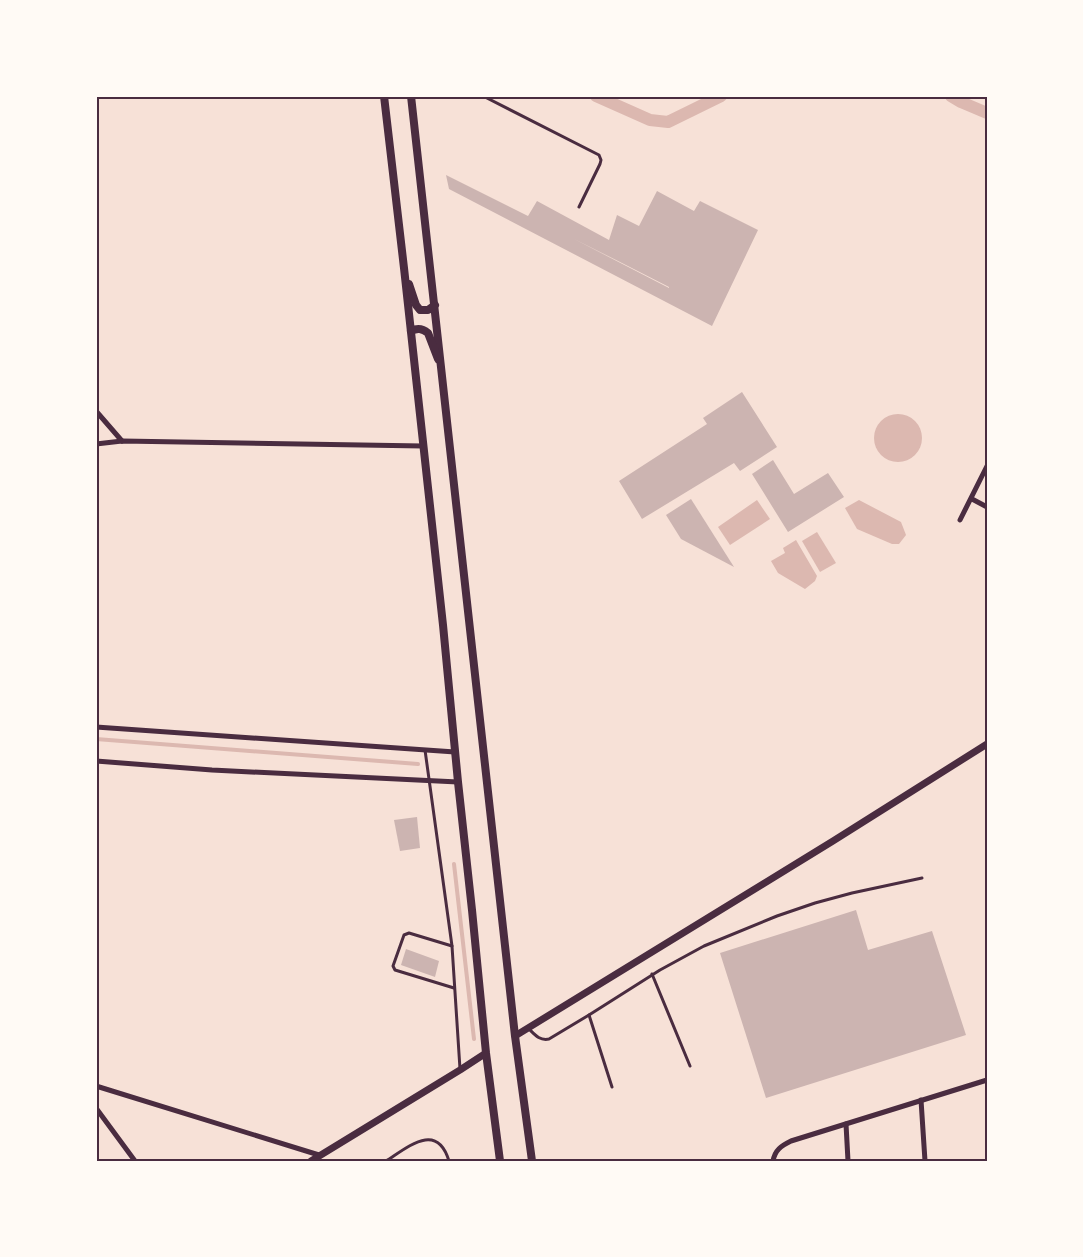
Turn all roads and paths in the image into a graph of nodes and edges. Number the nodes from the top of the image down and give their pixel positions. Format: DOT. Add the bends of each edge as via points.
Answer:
graph roads {
  1 [pos="384,96"];
  2 [pos="412,96"];
  3 [pos="483,96"];
  4 [pos="579,207"];
  5 [pos="404,268"];
  6 [pos="435,305"];
  7 [pos="411,331"];
  8 [pos="442,368"];
  9 [pos="96,411"];
  10 [pos="122,441"];
  11 [pos="96,444"];
  12 [pos="423,446"];
  13 [pos="987,466"];
  14 [pos="972,499"];
  15 [pos="987,507"];
  16 [pos="960,520"];
  17 [pos="96,727"];
  18 [pos="987,744"];
  19 [pos="425,750"];
  20 [pos="455,752"];
  21 [pos="96,761"];
  22 [pos="429,781"];
  23 [pos="458,782"];
  24 [pos="922,878"];
  25 [pos="452,946"];
  26 [pos="652,974"];
  27 [pos="454,988"];
  28 [pos="589,1015"];
  29 [pos="528,1028"];
  30 [pos="515,1036"];
  31 [pos="486,1053"];
  32 [pos="690,1066"];
  33 [pos="460,1070"];
  34 [pos="987,1080"];
  35 [pos="96,1086"];
  36 [pos="612,1086"];
  37 [pos="921,1100"];
  38 [pos="96,1108"];
  39 [pos="846,1124"];
  40 [pos="319,1155"];
  41 [pos="134,1161"];
  42 [pos="310,1161"];
  43 [pos="386,1161"];
  44 [pos="449,1161"];
  45 [pos="500,1161"];
  46 [pos="532,1161"];
  47 [pos="773,1161"];
  48 [pos="848,1161"];
  49 [pos="925,1161"];
  1 -- 5 [label="main road"];
  2 -- 6 [label="main road"];
  3 -- 4 [label="lane" via="599,155 600,164"];
  5 -- 6 [label="main road" via="418,308 426,311"];
  5 -- 7 [label="main road"];
  6 -- 8 [label="main road"];
  7 -- 8 [label="main road" via="418,328 428,333"];
  7 -- 12 [label="main road"];
  8 -- 30 [label="main road"];
  9 -- 10 [label="street"];
  10 -- 11 [label="street"];
  10 -- 12 [label="street"];
  12 -- 20 [label="main road"];
  13 -- 14 [label="street"];
  14 -- 15 [label="street"];
  14 -- 16 [label="street"];
  17 -- 19 [label="street"];
  18 -- 29 [label="street"];
  19 -- 20 [label="street"];
  19 -- 22 [label="lane"];
  20 -- 23 [label="main road"];
  21 -- 22 [label="street"];
  22 -- 23 [label="street"];
  22 -- 25 [label="lane"];
  23 -- 31 [label="main road"];
  24 -- 26 [label="lane" via="852,893 777,916 704,946"];
  25 -- 27 [label="lane"];
  25 -- 27 [label="lane" via="409,933 404,935 393,966 395,970"];
  26 -- 28 [label="lane"];
  26 -- 32 [label="lane"];
  27 -- 33 [label="lane"];
  28 -- 29 [label="lane" via="549,1039 538,1038"];
  28 -- 36 [label="lane"];
  29 -- 30 [label="street"];
  30 -- 46 [label="main road"];
  31 -- 33 [label="street"];
  31 -- 45 [label="main road"];
  33 -- 40 [label="street"];
  34 -- 37 [label="street"];
  35 -- 40 [label="street"];
  37 -- 39 [label="street"];
  37 -- 49 [label="street"];
  38 -- 41 [label="street"];
  39 -- 47 [label="street" via="784,1144 775,1153"];
  39 -- 48 [label="street"];
  40 -- 42 [label="street"];
  43 -- 44 [label="lane" via="415,1143 435,1140"];
}
